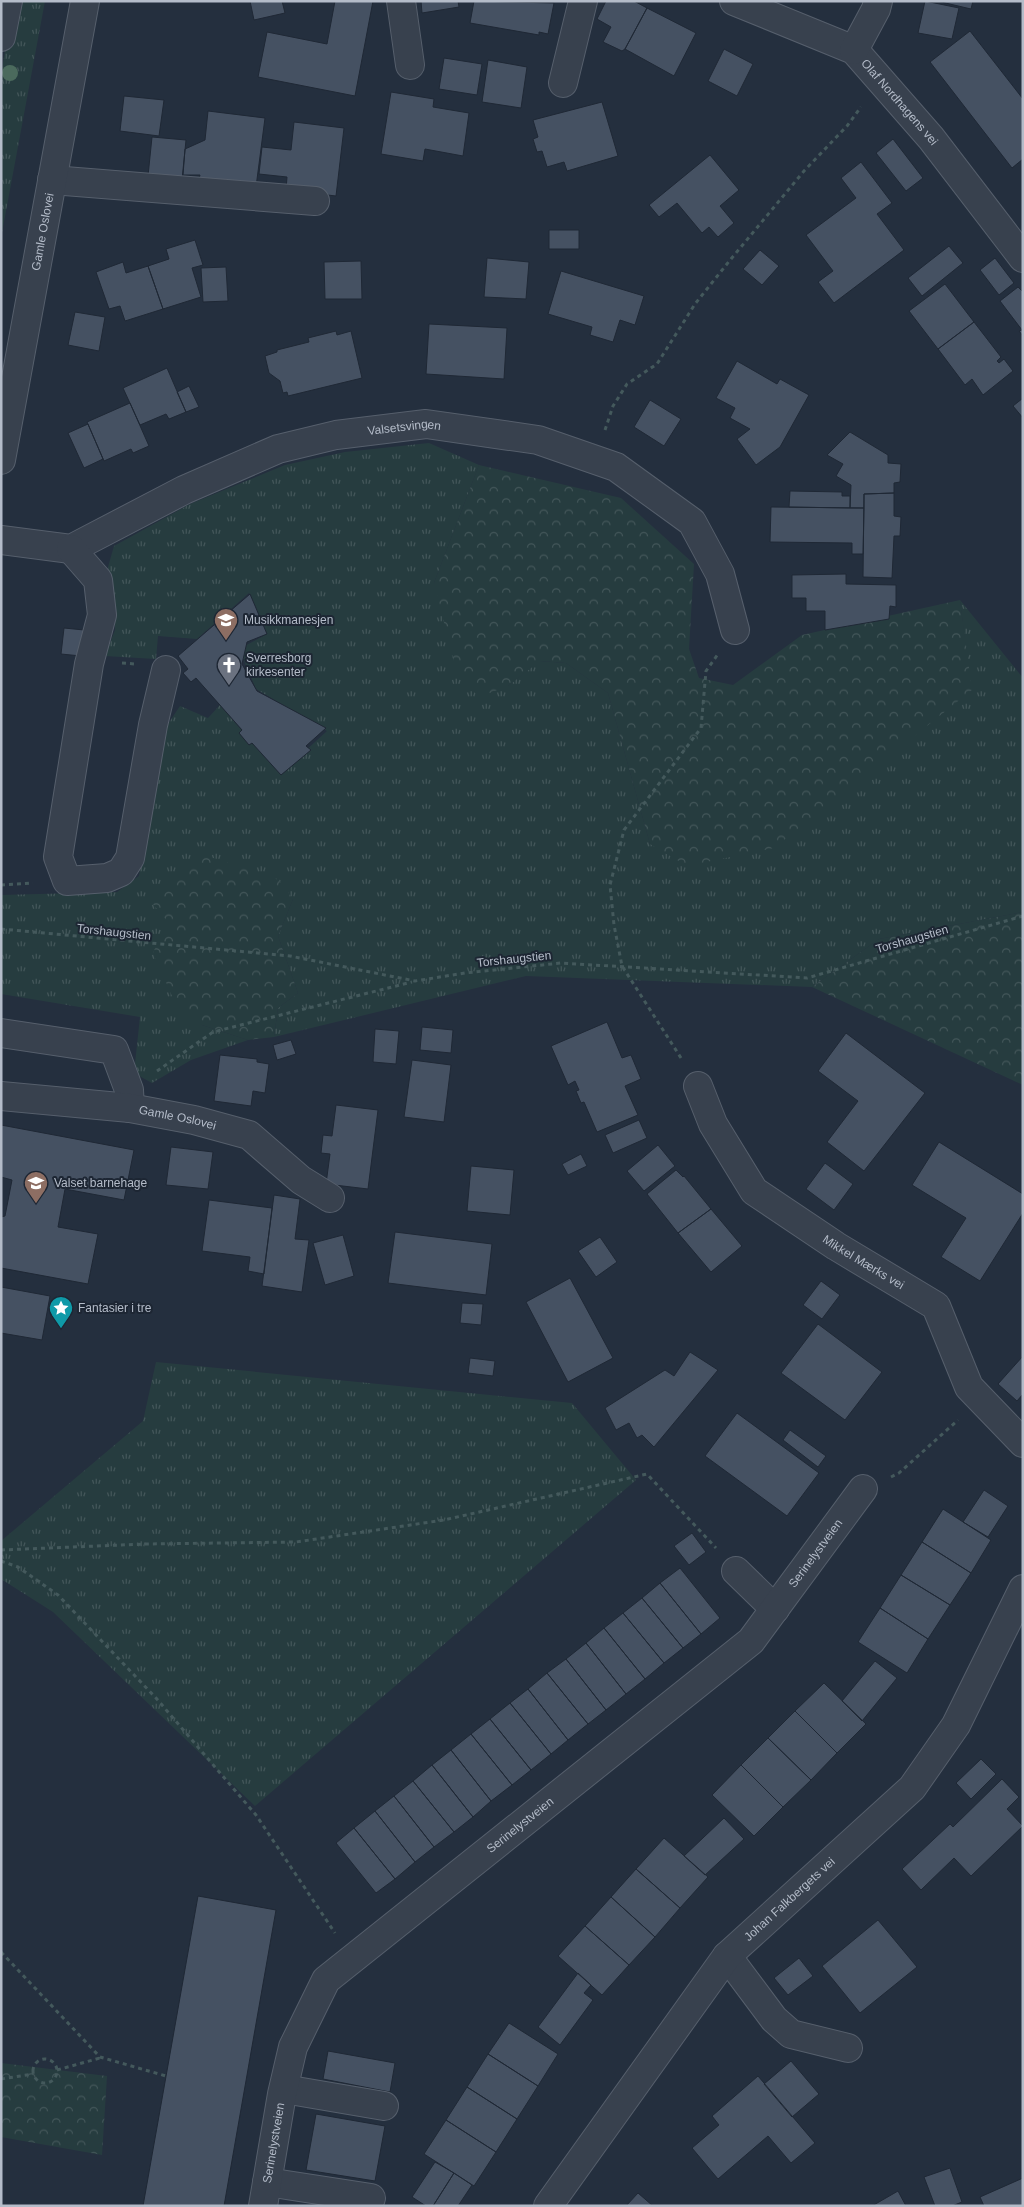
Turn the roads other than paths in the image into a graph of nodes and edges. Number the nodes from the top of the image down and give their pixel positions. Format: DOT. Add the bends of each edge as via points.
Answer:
graph roads {
  1 [pos="8,1"];
  2 [pos="85,1"];
  3 [pos="401,1"];
  4 [pos="583,1"];
  5 [pos="734,1"];
  6 [pos="878,1"];
  7 [pos="1,37"];
  8 [pos="854,50"];
  9 [pos="410,65"];
  10 [pos="563,83"];
  11 [pos="52,180"];
  12 [pos="315,201"];
  13 [pos="1023,258"];
  14 [pos="1,460"];
  15 [pos="1,540"];
  16 [pos="71,550"];
  17 [pos="736,630"];
  18 [pos="166,670"];
  19 [pos="1,1033"];
  20 [pos="698,1086"];
  21 [pos="1,1096"];
  22 [pos="130,1099"];
  23 [pos="330,1198"];
  24 [pos="1023,1443"];
  25 [pos="863,1489"];
  26 [pos="736,1570"];
  27 [pos="1023,1589"];
  28 [pos="775,1609"];
  29 [pos="727,1956"];
  30 [pos="848,2048"];
  31 [pos="284,2089"];
  32 [pos="384,2106"];
  33 [pos="265,2194"];
  34 [pos="371,2198"];
  35 [pos="548,2206"];
  1 -- 7 [label="street"];
  2 -- 11 [label="street, Gamle Oslovei"];
  3 -- 9 [label="street"];
  4 -- 10 [label="street"];
  5 -- 8 [label="street, Olaf Nordhagens vei"];
  6 -- 8 [label="street"];
  8 -- 13 [label="street, Olaf Nordhagens vei" via="931,138"];
  11 -- 12 [label="street"];
  11 -- 14 [label="street, Gamle Oslovei"];
  15 -- 16 [label="street"];
  16 -- 17 [label="street, Valsetsvingen" via="184,490 278,448 336,435 426,424 538,440 616,467 692,522 720,574"];
  16 -- 18 [label="street" via="98,580 102,615 89,664 58,857 67,881 106,878 121,872 130,858"];
  19 -- 22 [label="street" via="114,1050"];
  20 -- 24 [label="street, Mikkel Mærks vei" via="713,1124 754,1190 836,1246 936,1306 969,1387"];
  21 -- 22 [label="street, Gamle Oslovei"];
  22 -- 23 [label="street, Gamle Oslovei" via="249,1135 301,1180"];
  25 -- 28 [label="street, Serinelystveien"];
  26 -- 28 [label="street"];
  27 -- 29 [label="street, Johan Falkbergets vei" via="956,1726 912,1788"];
  28 -- 31 [label="street, Serinelystveien" via="751,1641 326,1980 293,2047"];
  29 -- 30 [label="street" via="774,2019 791,2034"];
  29 -- 35 [label="street, Johan Falkbergets vei"];
  31 -- 32 [label="street"];
  31 -- 33 [label="street, Serinelystveien"];
  33 -- 34 [label="street"];
}
